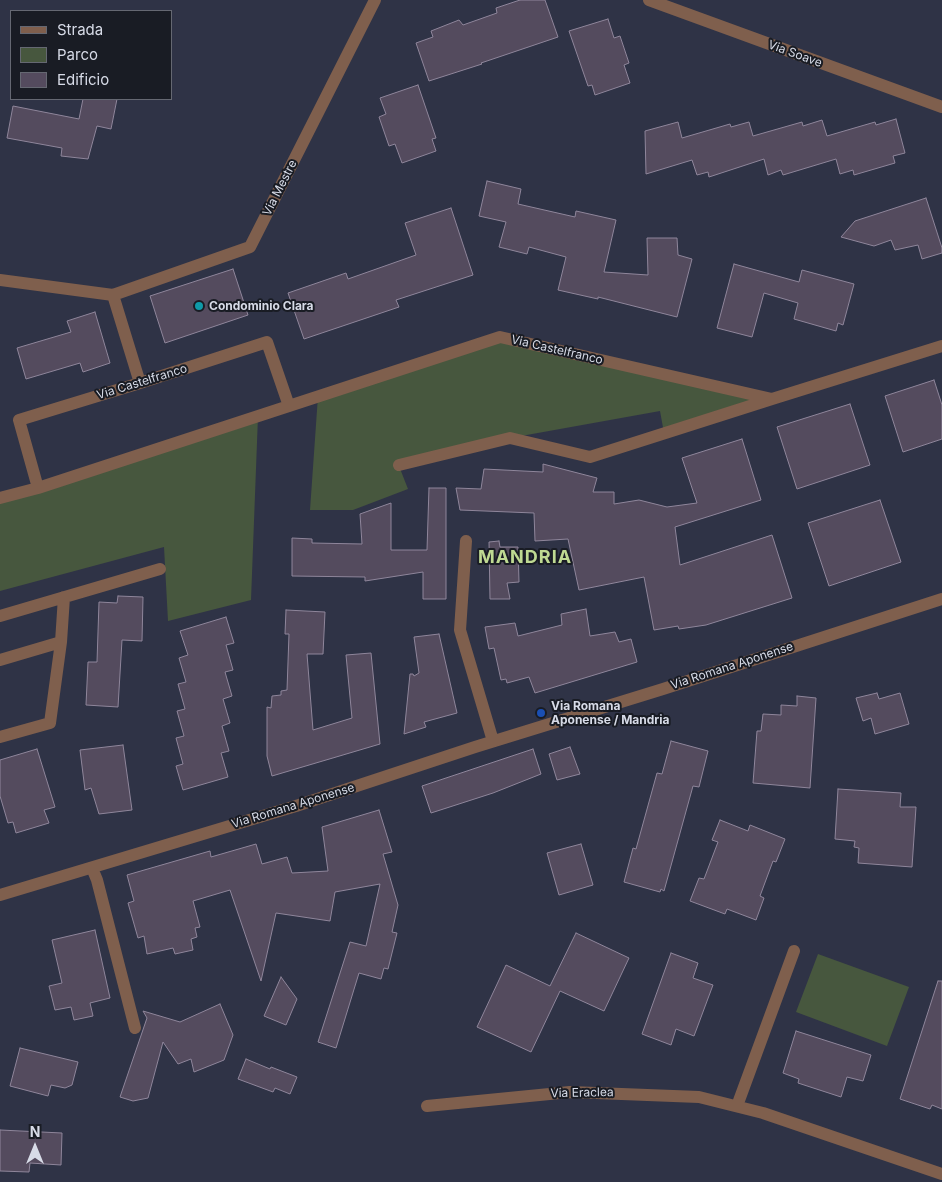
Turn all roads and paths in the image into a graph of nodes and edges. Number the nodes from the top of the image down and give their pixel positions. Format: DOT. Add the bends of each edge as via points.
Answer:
graph roads {
  1 [pos="376,0"];
  2 [pos="649,0"];
  3 [pos="942,107"];
  4 [pos="0,280"];
  5 [pos="114,295"];
  6 [pos="942,346"];
  7 [pos="140,384"];
  8 [pos="772,399"];
  9 [pos="289,406"];
  10 [pos="399,466"];
  11 [pos="38,488"];
  12 [pos="0,498"];
  13 [pos="466,541"];
  14 [pos="160,569"];
  15 [pos="64,597"];
  16 [pos="942,598"];
  17 [pos="0,616"];
  18 [pos="61,642"];
  19 [pos="0,660"];
  20 [pos="0,737"];
  21 [pos="493,741"];
  22 [pos="92,868"];
  23 [pos="0,896"];
  24 [pos="794,951"];
  25 [pos="135,1028"];
  26 [pos="427,1106"];
  27 [pos="737,1106"];
  28 [pos="942,1174"];
  1 -- 5 [label="street, Via Mestre" via="250,247"];
  2 -- 3 [label="street, Via Soave"];
  4 -- 5 [label="street, Via Mestre"];
  5 -- 7 [label="street"];
  6 -- 8 [label="street"];
  7 -- 9 [label="street, Via Castelfranco" via="267,342"];
  7 -- 11 [label="street, Via Castelfranco" via="19,420"];
  8 -- 9 [label="street, Via Castelfranco" via="500,337"];
  8 -- 10 [label="street" via="590,457 510,438"];
  9 -- 11 [label="street, Via Castelfranco"];
  11 -- 12 [label="street, Via Castelfranco"];
  13 -- 21 [label="street" via="460,630"];
  14 -- 15 [label="street"];
  15 -- 17 [label="street"];
  15 -- 18 [label="street"];
  16 -- 21 [label="street, Via Romana Aponense"];
  18 -- 19 [label="street"];
  18 -- 20 [label="street" via="50,723"];
  21 -- 22 [label="street, Via Romana Aponense"];
  22 -- 23 [label="street, Via Romana Aponense"];
  22 -- 25 [label="street"];
  24 -- 27 [label="street"];
  26 -- 27 [label="street, Via Eraclea" via="570,1092 699,1097"];
  27 -- 28 [label="street, Via Eraclea"];
}
